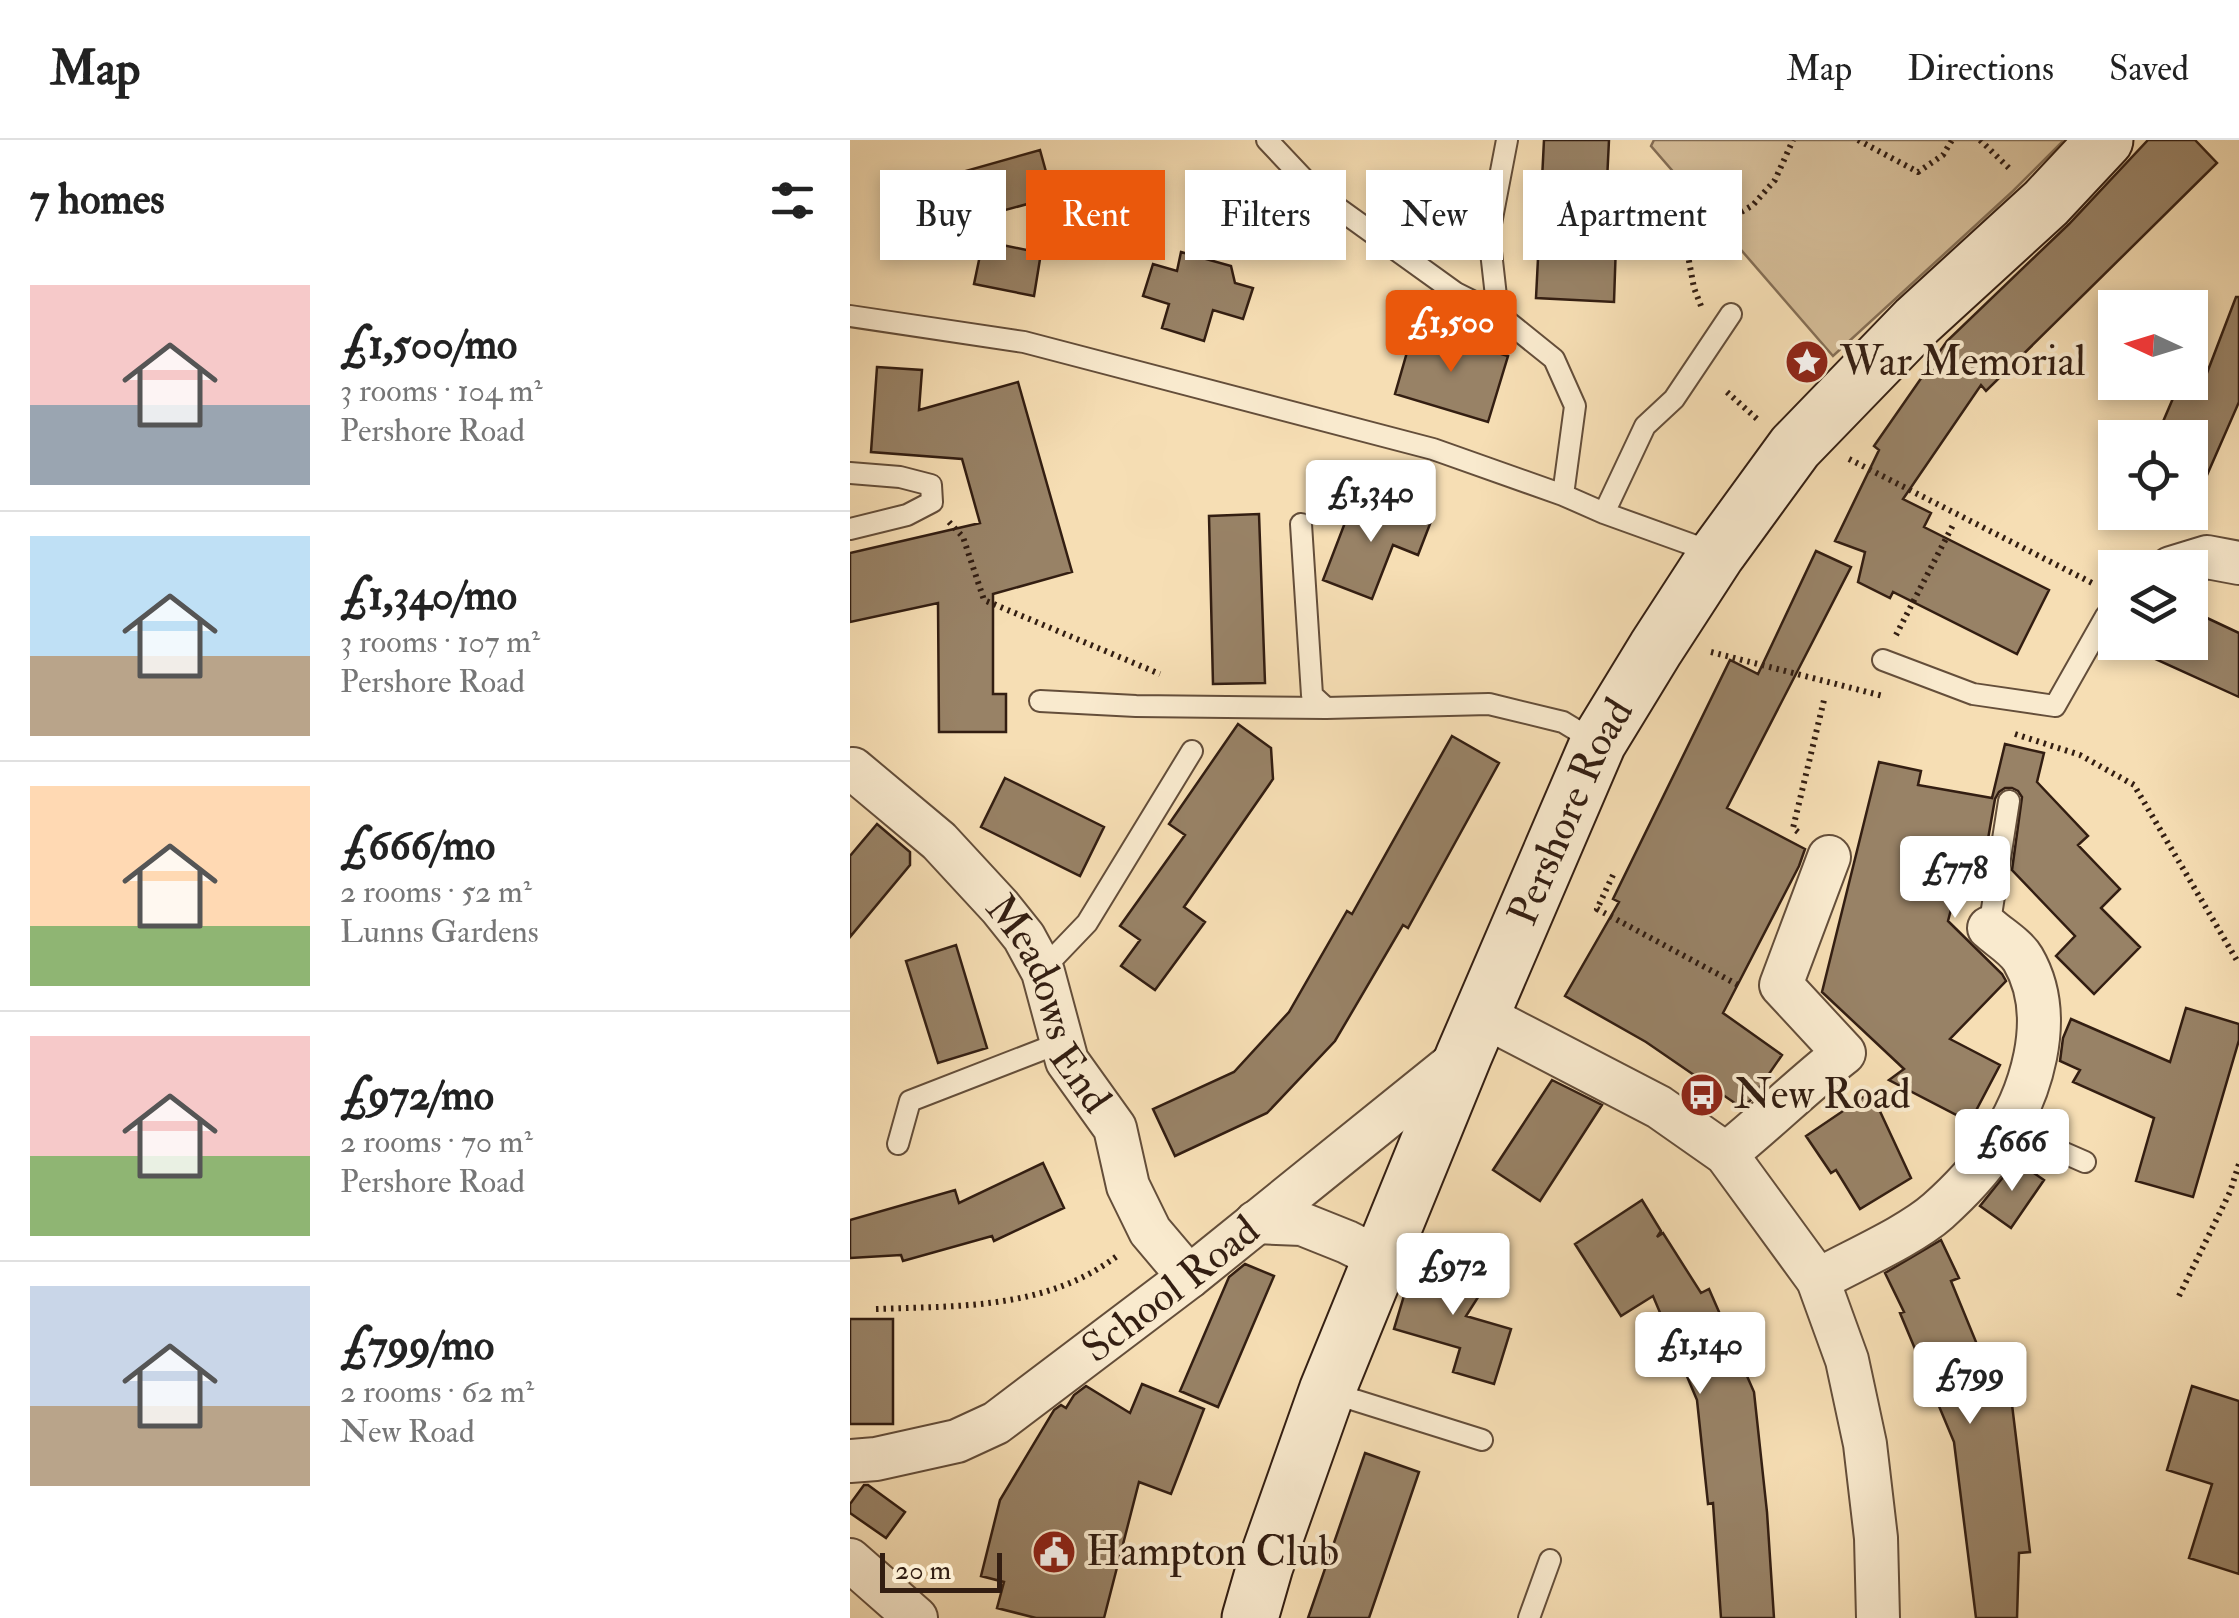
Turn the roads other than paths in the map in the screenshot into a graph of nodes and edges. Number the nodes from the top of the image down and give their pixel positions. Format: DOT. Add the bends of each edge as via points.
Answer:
graph roads {
  1 [pos="1267,140"];
  2 [pos="1507,140"];
  3 [pos="2106,140"];
  4 [pos="1498,314"];
  5 [pos="1731,314"];
  6 [pos="850,316"];
  7 [pos="850,473"];
  8 [pos="1564,495"];
  9 [pos="1604,513"];
  10 [pos="1300,524"];
  11 [pos="850,529"];
  12 [pos="1717,554"];
  13 [pos="2208,557"];
  14 [pos="2239,563"];
  15 [pos="2098,630"];
  16 [pos="1883,660"];
  17 [pos="1040,701"];
  18 [pos="1326,708"];
  19 [pos="1598,742"];
  20 [pos="1192,751"];
  21 [pos="852,771"];
  22 [pos="2008,800"];
  23 [pos="1830,856"];
  24 [pos="1989,928"];
  25 [pos="1042,970"];
  26 [pos="1472,1035"];
  27 [pos="1062,1042"];
  28 [pos="2007,1128"];
  29 [pos="898,1144"];
  30 [pos="1726,1154"];
  31 [pos="2085,1162"];
  32 [pos="1256,1222"];
  33 [pos="1381,1259"];
  34 [pos="1188,1277"];
  35 [pos="1818,1280"];
  36 [pos="1327,1392"];
  37 [pos="1482,1440"];
  38 [pos="850,1462"];
  39 [pos="1550,1560"];
  40 [pos="851,1565"];
  41 [pos="916,1618"];
  42 [pos="1250,1618"];
  43 [pos="1529,1618"];
  44 [pos="1878,1618"];
  1 -- 4 [label="lane" via="1318,193 1456,294"];
  2 -- 4 [label="lane" via="1488,234"];
  3 -- 12 [label="main road, Pershore Road" via="2046,203 1787,433 1794,447"];
  4 -- 8 [label="lane" via="1554,360 1575,406"];
  5 -- 9 [label="lane" via="1674,399 1645,426"];
  6 -- 8 [label="lane" via="1024,342 1433,449"];
  7 -- 11 [label="lane" via="930,485 932,502"];
  8 -- 9 [label="lane"];
  9 -- 12 [label="lane"];
  10 -- 18 [label="lane" via="1312,695"];
  12 -- 19 [label="main road, Pershore Road"];
  13 -- 14 [label="street"];
  15 -- 16 [label="lane" via="2055,706 1973,694"];
  17 -- 18 [label="lane"];
  18 -- 19 [label="lane" via="1489,704 1563,722"];
  19 -- 26 [label="main road, Pershore Road"];
  20 -- 25 [label="lane" via="1087,923"];
  21 -- 25 [label="street, Meadows End" via="940,842 1000,907"];
  22 -- 24 [label="lane"];
  23 -- 30 [label="street" via="1781,985 1844,1053"];
  24 -- 28 [label="street" via="2021,955 2039,1023 2033,1068"];
  25 -- 27 [label="street, Meadows End"];
  26 -- 30 [label="street" via="1659,1107"];
  26 -- 32 [label="street, School Road"];
  26 -- 33 [label="main road, Pershore Road"];
  27 -- 29 [label="lane" via="910,1101"];
  27 -- 34 [label="street, Meadows End" via="1067,1061 1115,1128 1128,1186 1150,1231"];
  28 -- 31 [label="lane"];
  28 -- 35 [label="street" via="1936,1213"];
  30 -- 35 [label="street"];
  32 -- 33 [label="street" via="1302,1224"];
  32 -- 34 [label="street, School Road"];
  33 -- 36 [label="main road, Pershore Road"];
  34 -- 38 [label="street, School Road" via="996,1423 957,1441"];
  35 -- 44 [label="street" via="1865,1444"];
  36 -- 37 [label="lane"];
  36 -- 42 [label="main road, Pershore Road"];
  39 -- 43 [label="lane"];
  40 -- 41 [label="street"];
}
